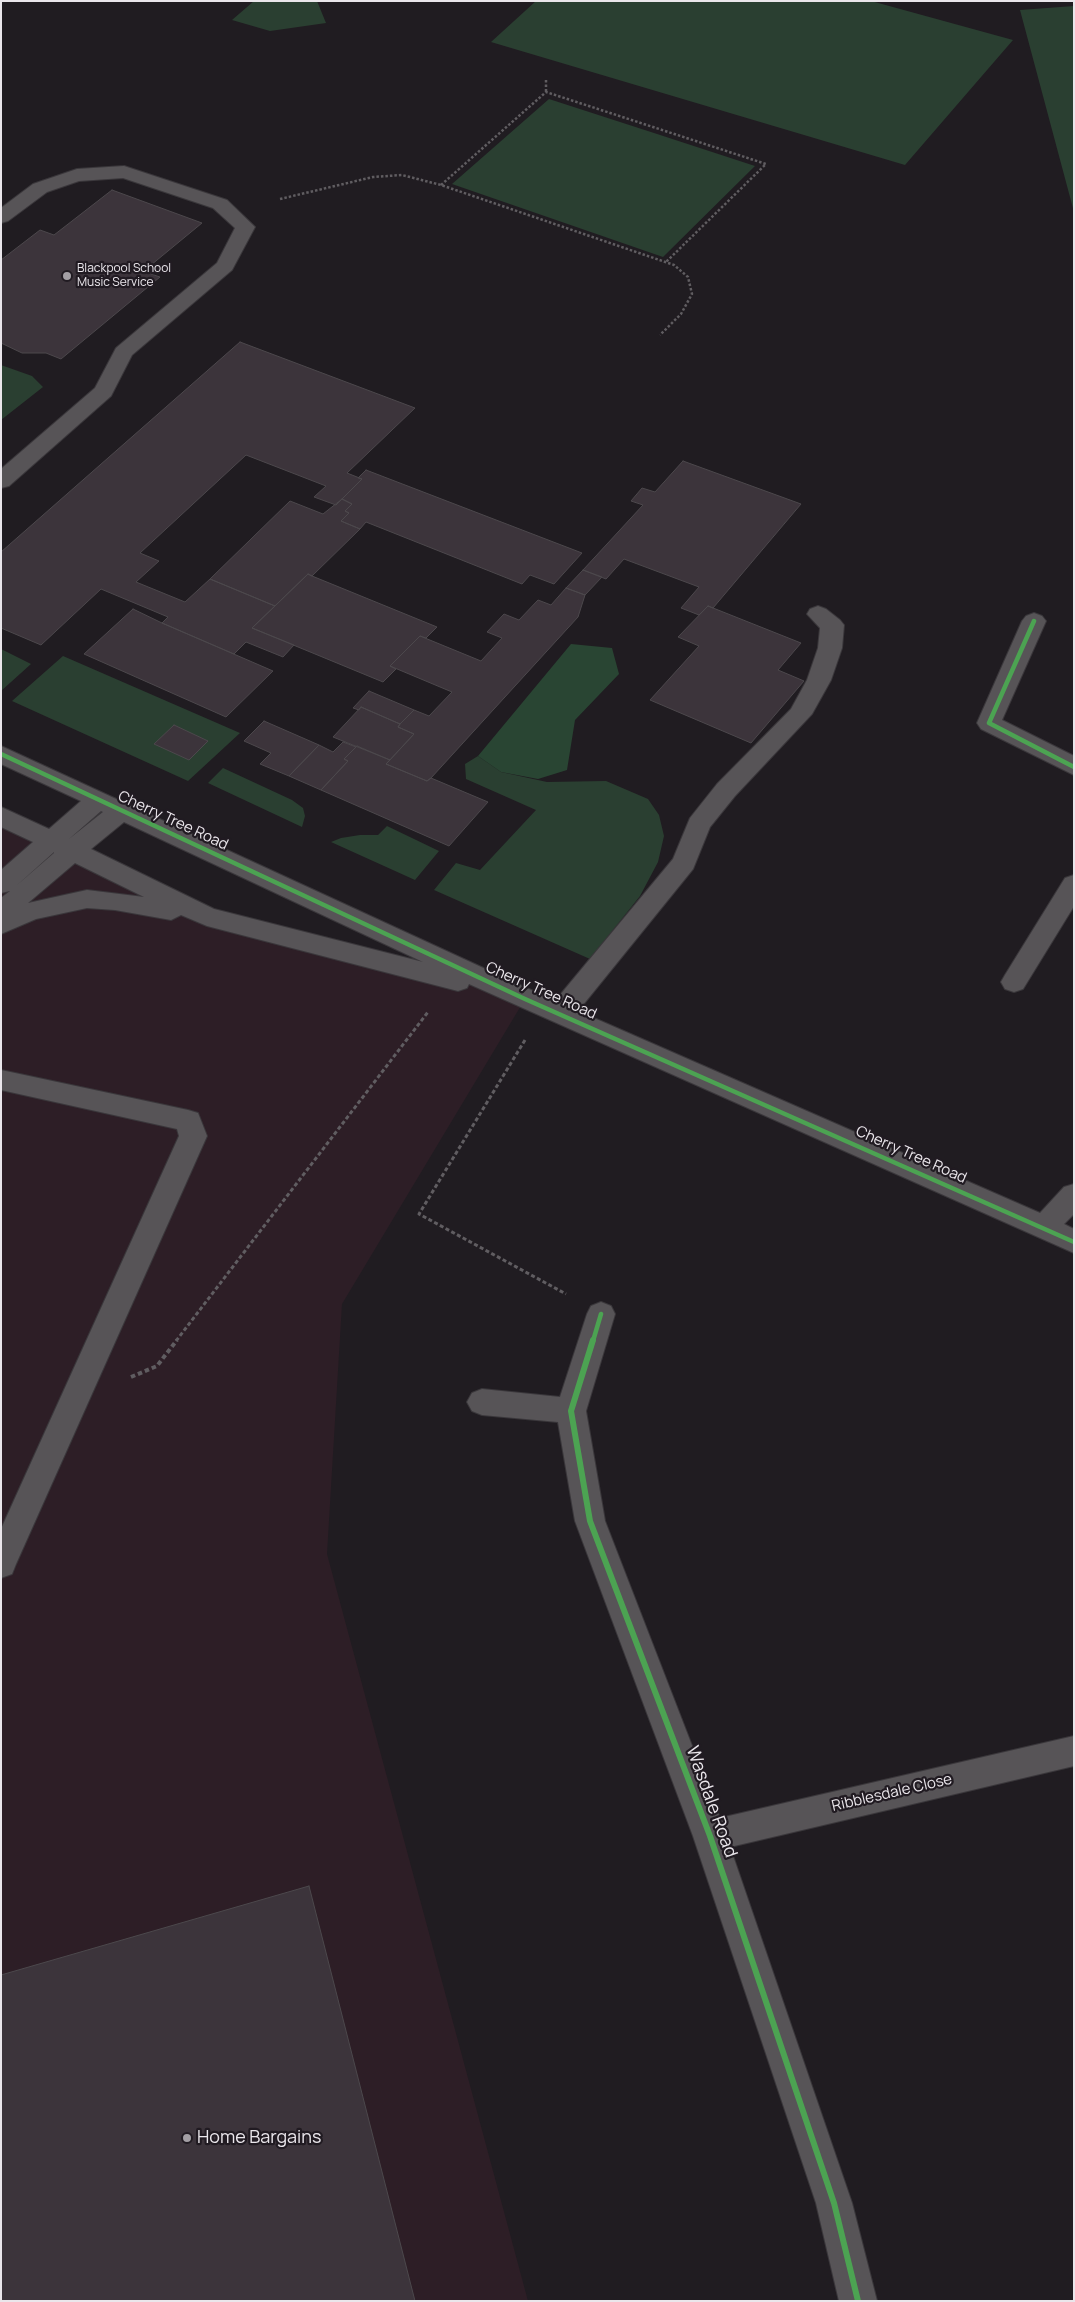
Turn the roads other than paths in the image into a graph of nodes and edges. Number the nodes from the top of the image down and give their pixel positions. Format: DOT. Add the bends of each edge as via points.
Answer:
graph roads {
  1 [pos="1,217"];
  2 [pos="1,481"];
  3 [pos="818,614"];
  4 [pos="1034,621"];
  5 [pos="1,754"];
  6 [pos="1074,767"];
  7 [pos="109,805"];
  8 [pos="1,816"];
  9 [pos="49,841"];
  10 [pos="73,852"];
  11 [pos="1,884"];
  12 [pos="1074,884"];
  13 [pos="1,912"];
  14 [pos="207,917"];
  15 [pos="1,925"];
  16 [pos="1014,982"];
  17 [pos="543,1006"];
  18 [pos="1,1080"];
  19 [pos="1074,1195"];
  20 [pos="1044,1227"];
  21 [pos="1074,1242"];
  22 [pos="601,1314"];
  23 [pos="482,1402"];
  24 [pos="571,1411"];
  25 [pos="1,1564"];
  26 [pos="1074,1751"];
  27 [pos="710,1836"];
  28 [pos="858,2301"];
  1 -- 2 [label="street" via="40,188 77,175 124,172 220,204 244,227 225,266 123,352 104,390"];
  3 -- 17 [label="street" via="832,625 830,648 819,680 800,714 726,790 699,824 684,863"];
  4 -- 6 [label="street" via="989,723"];
  5 -- 7 [label="street, Cherry Tree Road"];
  7 -- 9 [label="street"];
  7 -- 10 [label="street"];
  7 -- 17 [label="street, Cherry Tree Road"];
  8 -- 9 [label="street, Cherry Tree Road"];
  9 -- 10 [label="street, Cherry Tree Road"];
  9 -- 11 [label="street"];
  10 -- 13 [label="street"];
  10 -- 14 [label="street, Cherry Tree Road"];
  12 -- 16 [label="street"];
  14 -- 15 [label="street" via="87,899 29,912"];
  14 -- 17 [label="street, Cherry Tree Road"];
  17 -- 20 [label="street, Cherry Tree Road"];
  18 -- 25 [label="street" via="188,1121 193,1136"];
  19 -- 20 [label="street"];
  20 -- 21 [label="street, Cherry Tree Road"];
  22 -- 24 [label="street, Wasdale Road"];
  23 -- 24 [label="street"];
  24 -- 27 [label="street, Wasdale Road" via="590,1521"];
  26 -- 27 [label="street, Ribblesdale Close"];
  27 -- 28 [label="street, Wasdale Road" via="834,2203"];
}
